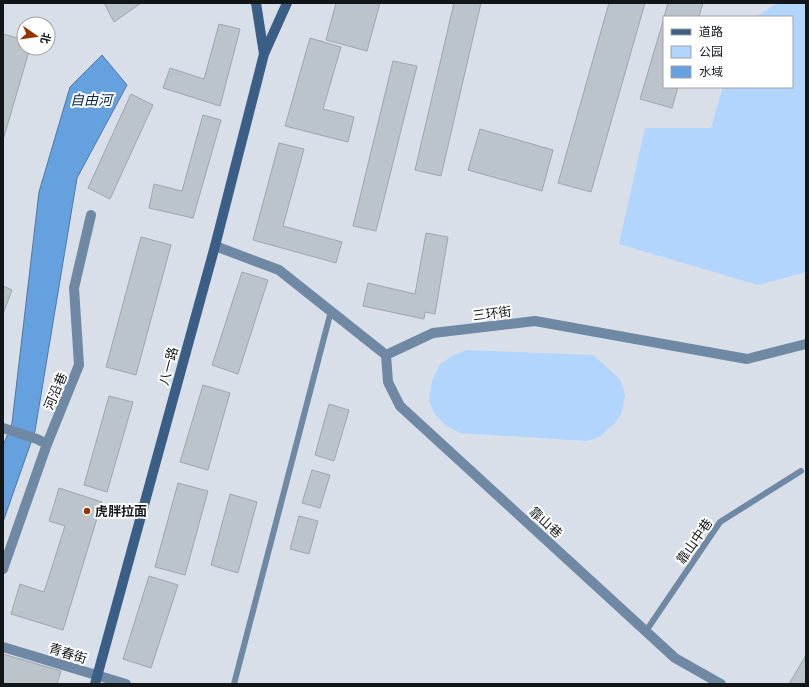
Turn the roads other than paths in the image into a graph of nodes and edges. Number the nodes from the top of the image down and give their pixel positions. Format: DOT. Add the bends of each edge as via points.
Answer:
graph roads {
  1 [pos="256,3"];
  2 [pos="287,3"];
  3 [pos="264,54"];
  4 [pos="91,216"];
  5 [pos="215,246"];
  6 [pos="331,311"];
  7 [pos="806,344"];
  8 [pos="386,355"];
  9 [pos="4,428"];
  10 [pos="47,444"];
  11 [pos="802,471"];
  12 [pos="3,569"];
  13 [pos="646,631"];
  14 [pos="3,646"];
  15 [pos="97,680"];
  16 [pos="126,684"];
  17 [pos="234,684"];
  18 [pos="721,684"];
  1 -- 3 [label="main road"];
  2 -- 3 [label="main road"];
  3 -- 5 [label="main road, 八一路"];
  4 -- 10 [label="street, 河沿巷" via="74,288 80,365"];
  5 -- 6 [label="street" via="279,270"];
  5 -- 15 [label="main road, 八一路"];
  6 -- 8 [label="street"];
  6 -- 17 [label="lane"];
  7 -- 8 [label="street, 三环街" via="748,359 535,321 433,333"];
  8 -- 13 [label="street, 靠山巷" via="388,382 400,406"];
  9 -- 10 [label="street"];
  10 -- 12 [label="street, 河沿巷"];
  11 -- 13 [label="lane, 靠山中巷" via="720,522"];
  13 -- 18 [label="street, 靠山巷" via="675,658"];
  14 -- 15 [label="street, 青春街"];
  15 -- 16 [label="street, 青春街"];
}
